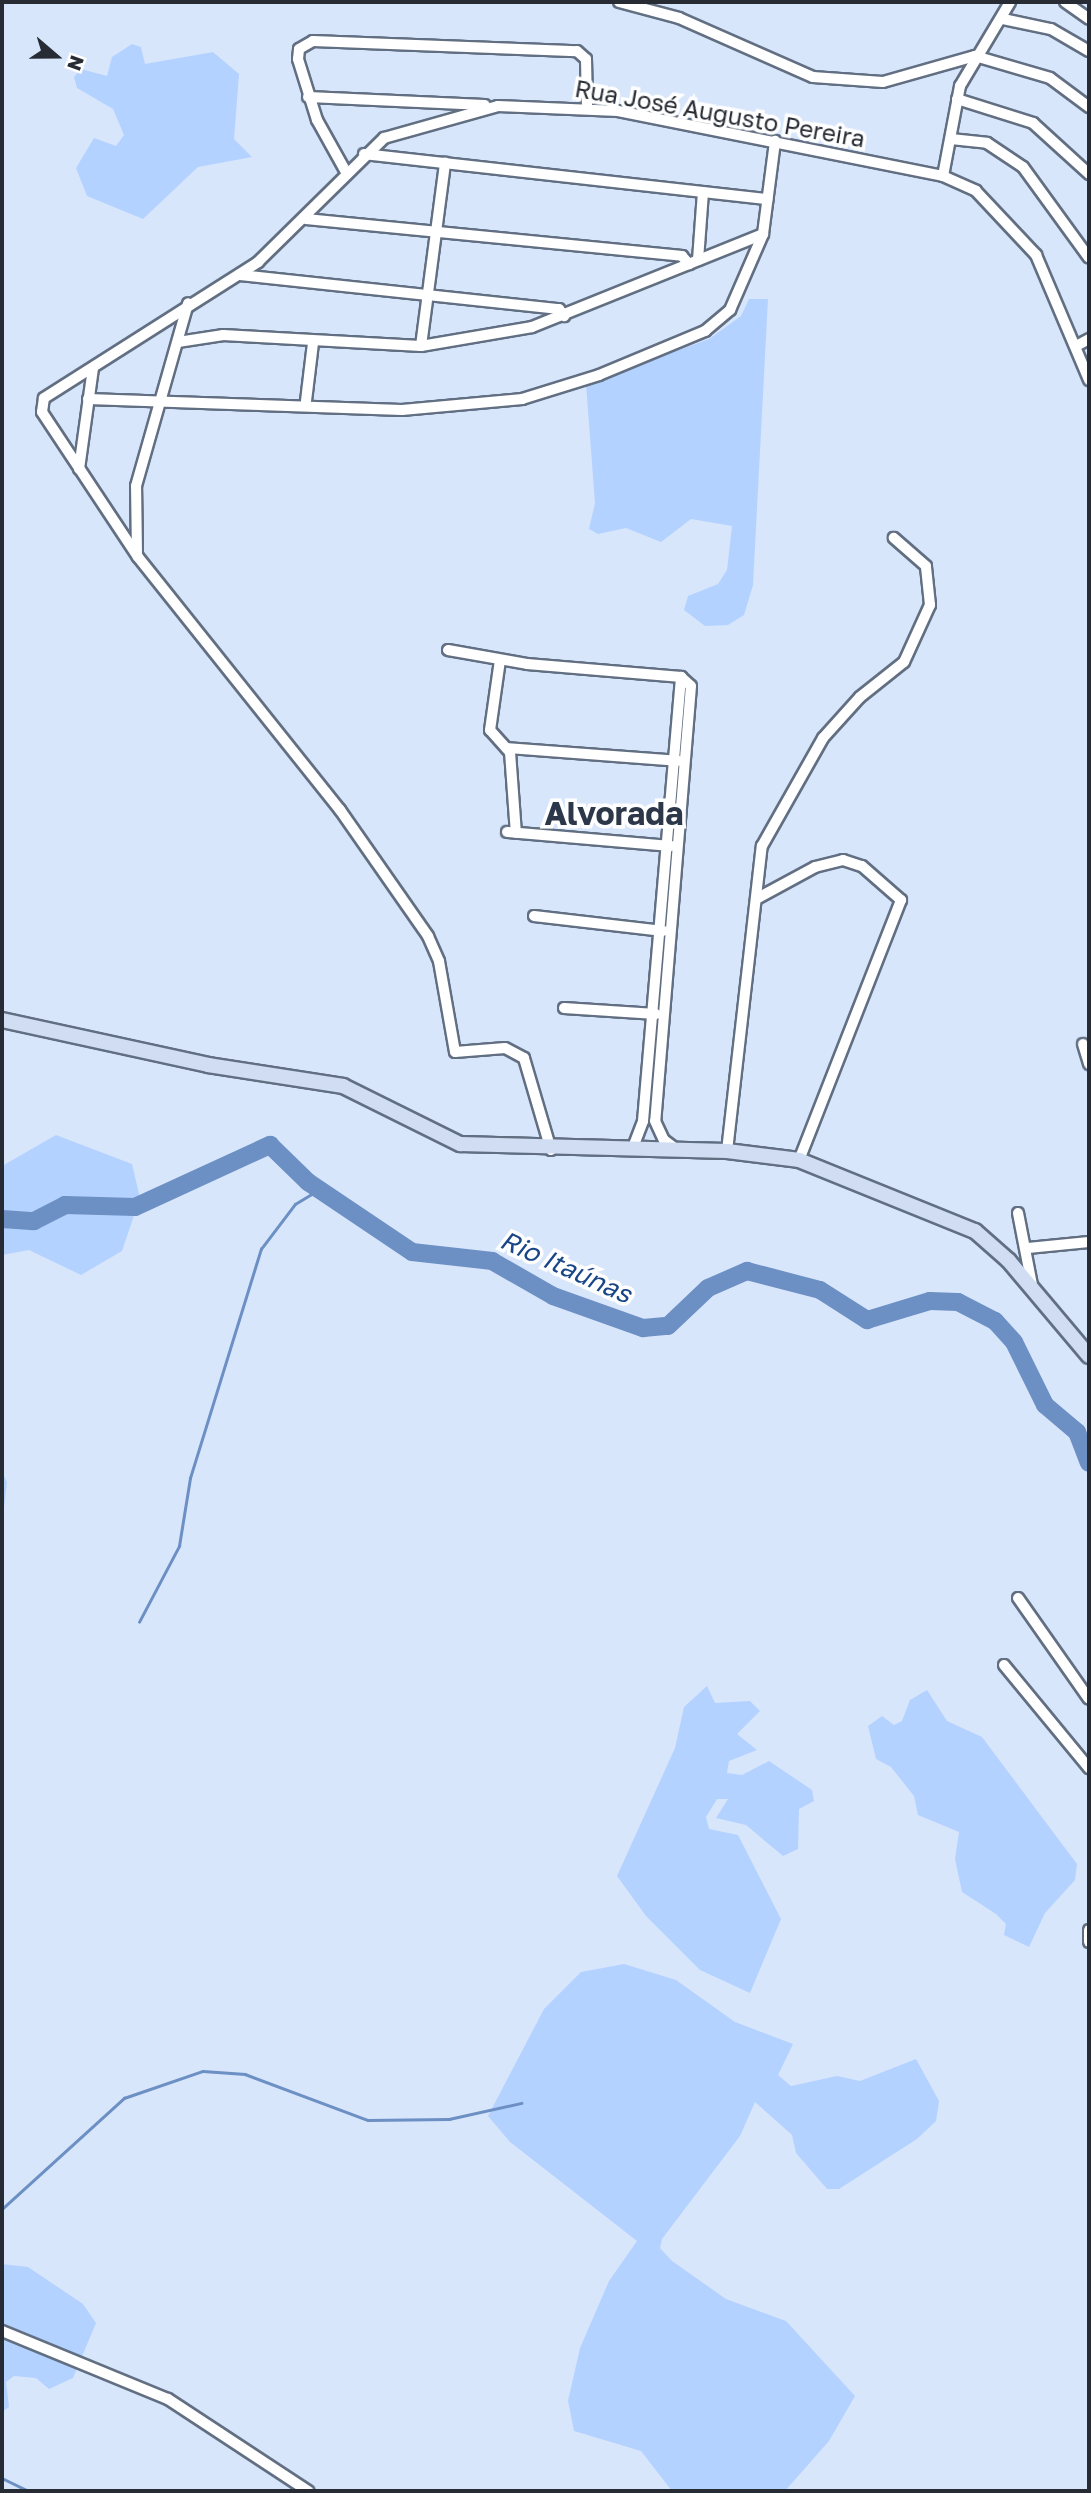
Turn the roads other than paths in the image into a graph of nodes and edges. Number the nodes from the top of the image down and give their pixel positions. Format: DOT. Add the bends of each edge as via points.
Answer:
graph roads {
  1 [pos="619,2"];
  2 [pos="1010,2"];
  3 [pos="1065,2"];
  4 [pos="1003,19"];
  5 [pos="1089,19"];
  6 [pos="1089,51"];
  7 [pos="975,56"];
  8 [pos="308,97"];
  9 [pos="957,99"];
  10 [pos="498,106"];
  11 [pos="1089,107"];
  12 [pos="587,108"];
  13 [pos="951,139"];
  14 [pos="775,141"];
  15 [pos="364,153"];
  16 [pos="445,163"];
  17 [pos="346,172"];
  18 [pos="1089,174"];
  19 [pos="943,176"];
  20 [pos="703,192"];
  21 [pos="768,199"];
  22 [pos="306,219"];
  23 [pos="436,233"];
  24 [pos="763,234"];
  25 [pos="1089,258"];
  26 [pos="693,262"];
  27 [pos="240,275"];
  28 [pos="428,299"];
  29 [pos="188,303"];
  30 [pos="564,316"];
  31 [pos="1089,339"];
  32 [pos="178,342"];
  33 [pos="313,343"];
  34 [pos="421,346"];
  35 [pos="1076,346"];
  36 [pos="93,368"];
  37 [pos="1089,380"];
  38 [pos="88,399"];
  39 [pos="306,401"];
  40 [pos="157,402"];
  41 [pos="79,470"];
  42 [pos="894,538"];
  43 [pos="138,557"];
  44 [pos="448,650"];
  45 [pos="500,660"];
  46 [pos="507,748"];
  47 [pos="679,761"];
  48 [pos="672,846"];
  49 [pos="756,898"];
  50 [pos="534,916"];
  51 [pos="664,931"];
  52 [pos="564,1008"];
  53 [pos="656,1014"];
  54 [pos="2,1020"];
  55 [pos="1083,1044"];
  56 [pos="1089,1064"];
  57 [pos="541,1124"];
  58 [pos="676,1149"];
  59 [pos="532,1150"];
  60 [pos="551,1150"];
  61 [pos="632,1150"];
  62 [pos="727,1151"];
  63 [pos="799,1160"];
  64 [pos="1018,1213"];
  65 [pos="1089,1242"];
  66 [pos="1028,1248"];
  67 [pos="1033,1290"];
  68 [pos="1089,1356"];
  69 [pos="1018,1598"];
  70 [pos="1004,1665"];
  71 [pos="1089,1699"];
  72 [pos="1089,1768"];
  73 [pos="2,2331"];
  74 [pos="308,2491"];
  1 -- 7 [label="street" via="679,18 830,80 883,82"];
  2 -- 4 [label="street"];
  3 -- 5 [label="street"];
  4 -- 6 [label="street" via="1051,29"];
  4 -- 7 [label="street"];
  7 -- 9 [label="street"];
  7 -- 11 [label="street" via="1050,78"];
  8 -- 10 [label="street"];
  8 -- 12 [label="street" via="298,59 299,49 313,41 576,51 586,59"];
  8 -- 17 [label="street"];
  9 -- 13 [label="street"];
  9 -- 18 [label="street" via="1033,123"];
  10 -- 12 [label="street, Rua José Augusto Pereira"];
  10 -- 15 [label="street, Rua José Augusto Pereira" via="405,128"];
  12 -- 14 [label="street, Rua José Augusto Pereira"];
  13 -- 19 [label="street"];
  13 -- 25 [label="street" via="987,143 1023,167"];
  14 -- 19 [label="street, Rua José Augusto Pereira"];
  14 -- 21 [label="street"];
  15 -- 16 [label="street"];
  15 -- 17 [label="street, Rua José Augusto Pereira"];
  16 -- 20 [label="street"];
  16 -- 23 [label="street"];
  17 -- 22 [label="street, Rua José Augusto Pereira"];
  19 -- 35 [label="street, Rua José Augusto Pereira" via="989,200 1021,234 1048,278"];
  20 -- 21 [label="street"];
  20 -- 26 [label="street"];
  21 -- 24 [label="street"];
  22 -- 23 [label="street"];
  22 -- 27 [label="street, Rua José Augusto Pereira"];
  23 -- 26 [label="street" via="682,257"];
  23 -- 28 [label="street"];
  24 -- 26 [label="street"];
  24 -- 39 [label="street" via="744,287 719,320 599,375 522,399 459,406 402,410"];
  26 -- 30 [label="street"];
  27 -- 28 [label="street"];
  27 -- 29 [label="street, Rua José Augusto Pereira"];
  28 -- 30 [label="street" via="559,309"];
  28 -- 34 [label="street"];
  29 -- 32 [label="street"];
  29 -- 36 [label="street, Rua José Augusto Pereira"];
  30 -- 34 [label="street"];
  31 -- 35 [label="street"];
  32 -- 33 [label="street" via="223,335"];
  32 -- 40 [label="street"];
  33 -- 34 [label="street"];
  33 -- 39 [label="street"];
  35 -- 37 [label="street, Rua José Augusto Pereira"];
  36 -- 38 [label="street"];
  36 -- 41 [label="street, Rua José Augusto Pereira" via="44,398 42,412"];
  38 -- 40 [label="street"];
  38 -- 41 [label="street"];
  39 -- 40 [label="street"];
  40 -- 43 [label="street" via="135,494"];
  41 -- 43 [label="street"];
  42 -- 49 [label="street" via="915,552 930,578 922,632 904,662 835,722 794,780 762,846"];
  43 -- 57 [label="street" via="340,810 428,936 439,961 450,1045 461,1055 505,1048 520,1052"];
  44 -- 45 [label="street"];
  45 -- 46 [label="street" via="490,730"];
  45 -- 47 [label="street" via="681,677 691,687"];
  46 -- 47 [label="street"];
  46 -- 48 [label="street" via="512,832"];
  47 -- 48 [label="street"];
  48 -- 51 [label="street"];
  49 -- 62 [label="street"];
  49 -- 63 [label="street" via="815,867 843,860 862,866 901,900"];
  50 -- 51 [label="street"];
  51 -- 53 [label="street"];
  52 -- 53 [label="street"];
  53 -- 58 [label="street" via="655,1121 664,1140"];
  53 -- 61 [label="street" via="643,1121"];
  54 -- 59 [label="main road" via="184,1060 343,1086 443,1138"];
  55 -- 56 [label="street"];
  57 -- 59 [label="street"];
  57 -- 60 [label="street"];
  58 -- 61 [label="main road"];
  58 -- 62 [label="main road"];
  59 -- 60 [label="main road"];
  60 -- 61 [label="main road"];
  62 -- 63 [label="main road"];
  63 -- 67 [label="main road" via="975,1231"];
  64 -- 66 [label="street"];
  65 -- 66 [label="street"];
  66 -- 67 [label="street"];
  67 -- 68 [label="main road"];
  69 -- 71 [label="street"];
  70 -- 72 [label="street"];
  73 -- 74 [label="street" via="168,2399"];
}
